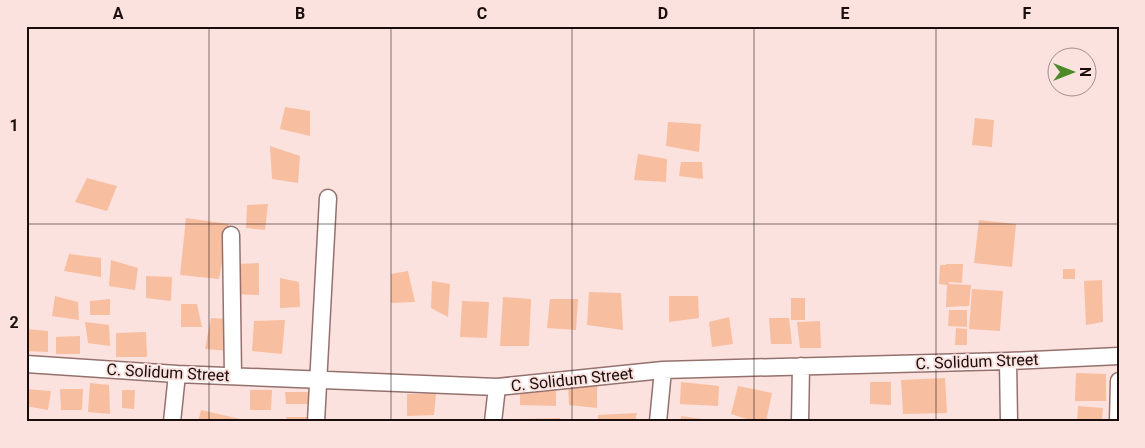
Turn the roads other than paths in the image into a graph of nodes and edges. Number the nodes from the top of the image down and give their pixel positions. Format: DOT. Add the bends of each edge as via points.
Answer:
graph roads {
  1 [pos="328,198"];
  2 [pos="231,235"];
  3 [pos="1119,356"];
  4 [pos="1008,361"];
  5 [pos="26,364"];
  6 [pos="801,366"];
  7 [pos="663,370"];
  8 [pos="177,374"];
  9 [pos="233,376"];
  10 [pos="318,378"];
  11 [pos="1119,380"];
  12 [pos="498,387"];
  13 [pos="172,422"];
  14 [pos="316,422"];
  15 [pos="493,422"];
  16 [pos="658,422"];
  17 [pos="800,422"];
  18 [pos="1009,422"];
  19 [pos="1118,422"];
  1 -- 10 [label="street"];
  2 -- 9 [label="street"];
  3 -- 4 [label="street, C. Solidum Street"];
  4 -- 6 [label="street, C. Solidum Street"];
  4 -- 18 [label="street"];
  5 -- 8 [label="street, C. Solidum Street"];
  6 -- 7 [label="street, C. Solidum Street"];
  6 -- 17 [label="street"];
  7 -- 12 [label="street, C. Solidum Street"];
  7 -- 16 [label="street"];
  8 -- 9 [label="street, C. Solidum Street"];
  8 -- 13 [label="street"];
  9 -- 10 [label="street, C. Solidum Street"];
  10 -- 12 [label="street, C. Solidum Street"];
  10 -- 14 [label="street"];
  11 -- 19 [label="street"];
  12 -- 15 [label="street"];
}
